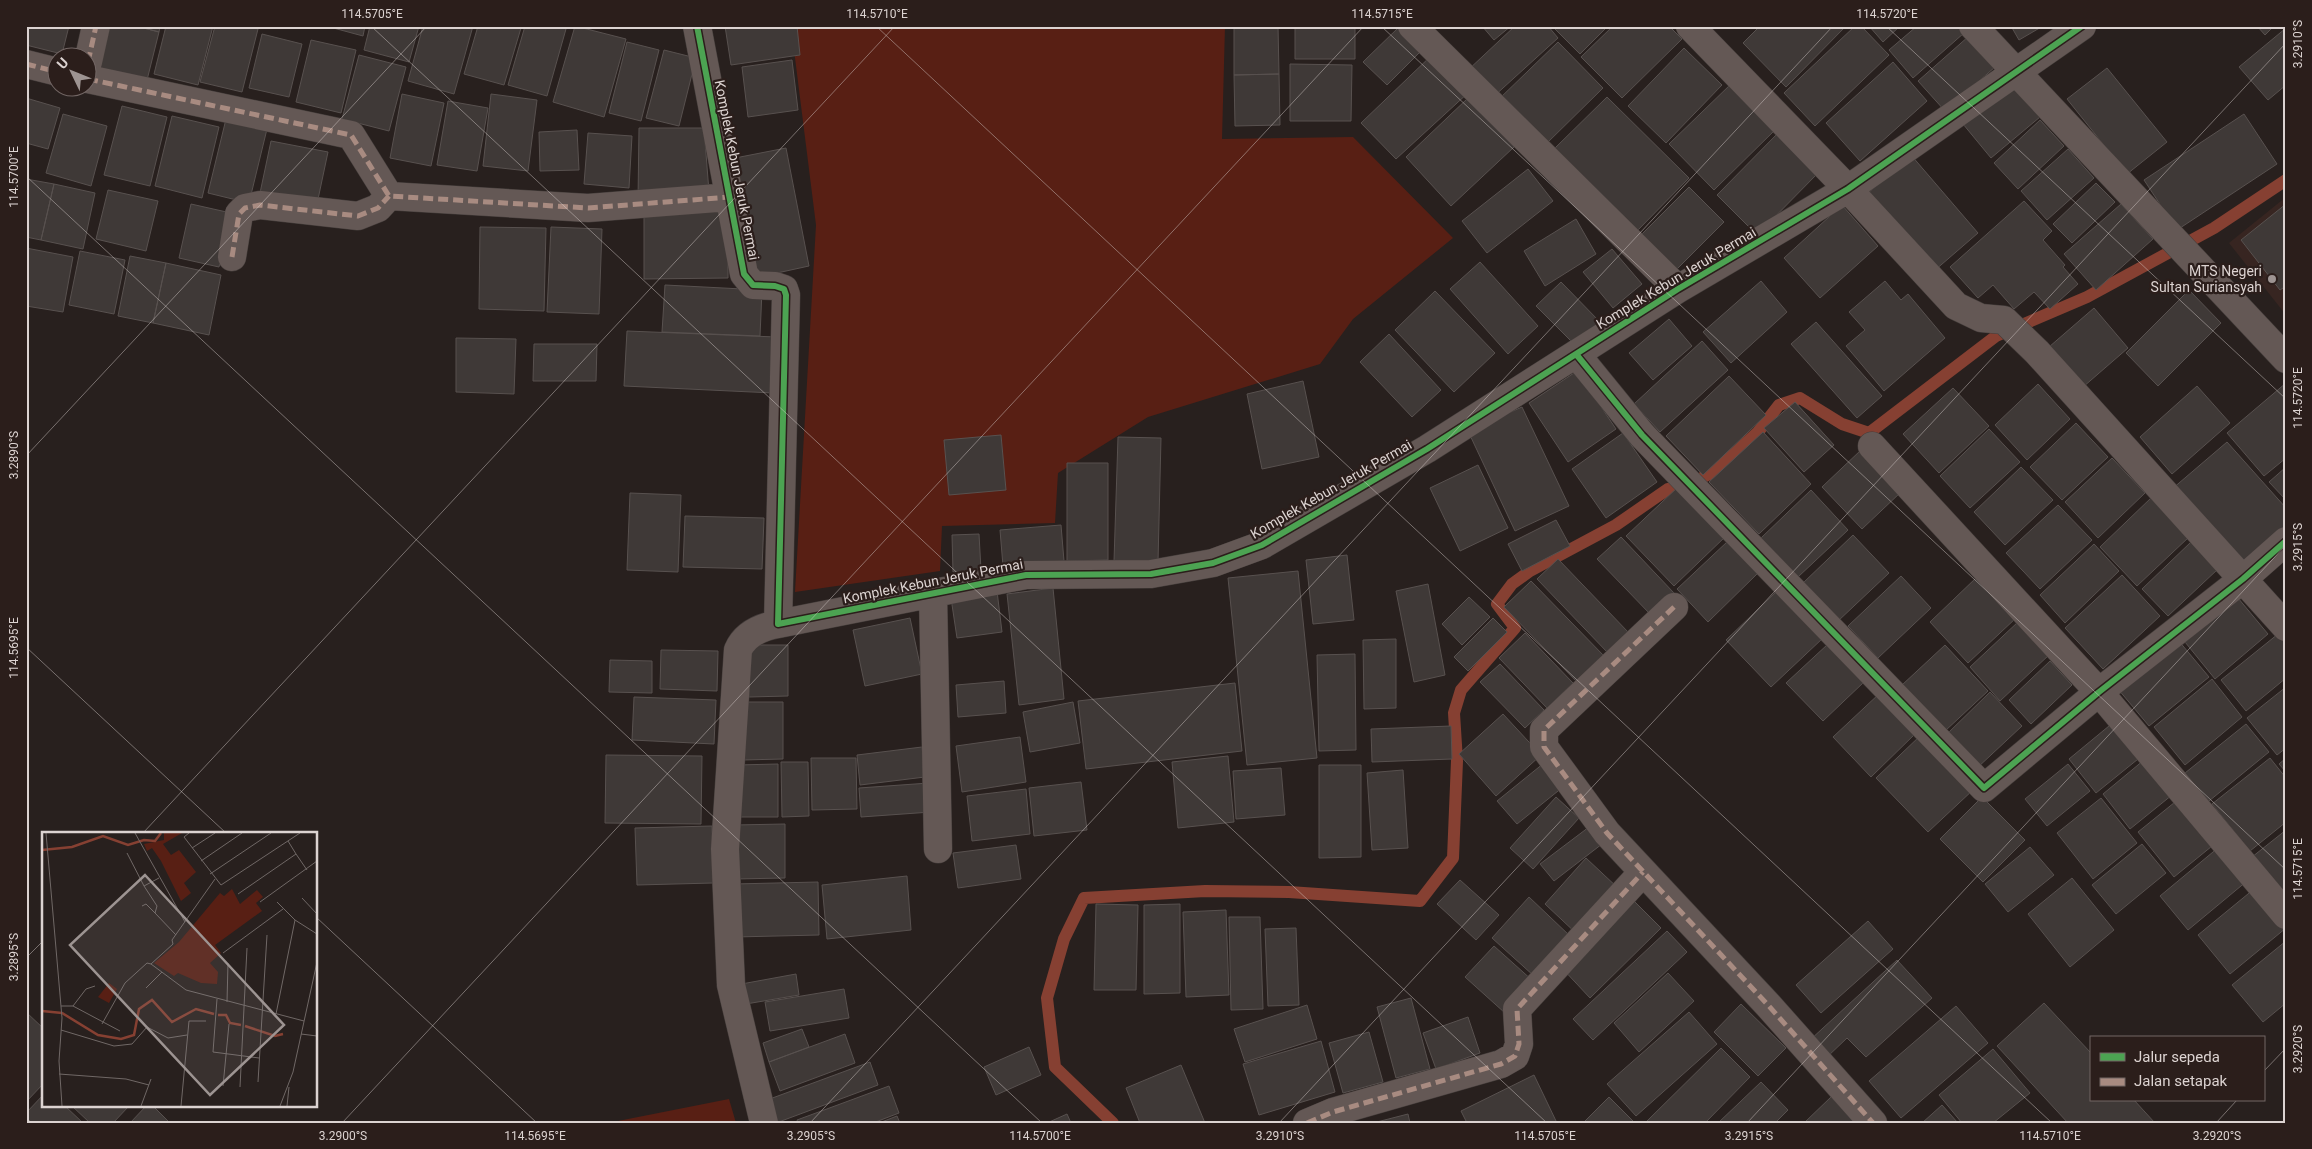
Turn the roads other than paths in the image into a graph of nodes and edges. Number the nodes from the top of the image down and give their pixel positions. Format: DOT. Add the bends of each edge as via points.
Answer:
graph roads {
  1 [pos="96,26"];
  2 [pos="1412,26"];
  3 [pos="1690,26"];
  4 [pos="1973,26"];
  5 [pos="2082,26"];
  6 [pos="696,27"];
  7 [pos="91,48"];
  8 [pos="26,64"];
  9 [pos="48,70"];
  10 [pos="2017,73"];
  11 [pos="98,82"];
  12 [pos="1848,189"];
  13 [pos="389,196"];
  14 [pos="730,197"];
  15 [pos="232,257"];
  16 [pos="1678,289"];
  17 [pos="1576,354"];
  18 [pos="2286,360"];
  19 [pos="1872,446"];
  20 [pos="2286,541"];
  21 [pos="2243,579"];
  22 [pos="933,594"];
  23 [pos="1674,607"];
  24 [pos="778,624"];
  25 [pos="2286,627"];
  26 [pos="2099,692"];
  27 [pos="938,848"];
  28 [pos="1643,872"];
  29 [pos="2286,915"];
  30 [pos="764,1123"];
  31 [pos="1307,1123"];
  32 [pos="1873,1123"];
  1 -- 7 [label="street"];
  2 -- 16 [label="street"];
  3 -- 12 [label="street"];
  4 -- 10 [label="street"];
  5 -- 10 [label="street, Komplek Kebun Jeruk Permai"];
  6 -- 14 [label="street, Komplek Kebun Jeruk Permai"];
  8 -- 9 [label="street"];
  10 -- 12 [label="street, Komplek Kebun Jeruk Permai"];
  10 -- 18 [label="street"];
  11 -- 13 [label="street" via="352,135"];
  12 -- 16 [label="street, Komplek Kebun Jeruk Permai"];
  12 -- 21 [label="street" via="1956,306 1981,318 2010,326 2037,352"];
  13 -- 14 [label="street" via="588,208"];
  13 -- 15 [label="street" via="378,208 358,216 260,205 245,208 239,214"];
  14 -- 24 [label="street, Komplek Kebun Jeruk Permai" via="744,274 753,285 775,286 784,289 786,294"];
  16 -- 17 [label="street, Komplek Kebun Jeruk Permai"];
  17 -- 22 [label="street, Komplek Kebun Jeruk Permai" via="1427,448 1270,540 1213,563 1151,574 1026,575"];
  17 -- 26 [label="street" via="1642,435 1984,788"];
  19 -- 26 [label="street"];
  20 -- 21 [label="street"];
  21 -- 25 [label="street"];
  21 -- 26 [label="street"];
  22 -- 24 [label="street, Komplek Kebun Jeruk Permai"];
  22 -- 27 [label="street"];
  23 -- 28 [label="street" via="1544,730 1544,747 1607,833"];
  24 -- 30 [label="street" via="749,635 738,650 725,849 732,985"];
  26 -- 29 [label="street"];
  28 -- 31 [label="street" via="1517,1009 1520,1044 1516,1056 1501,1064 1333,1112"];
  28 -- 32 [label="street"];
}
